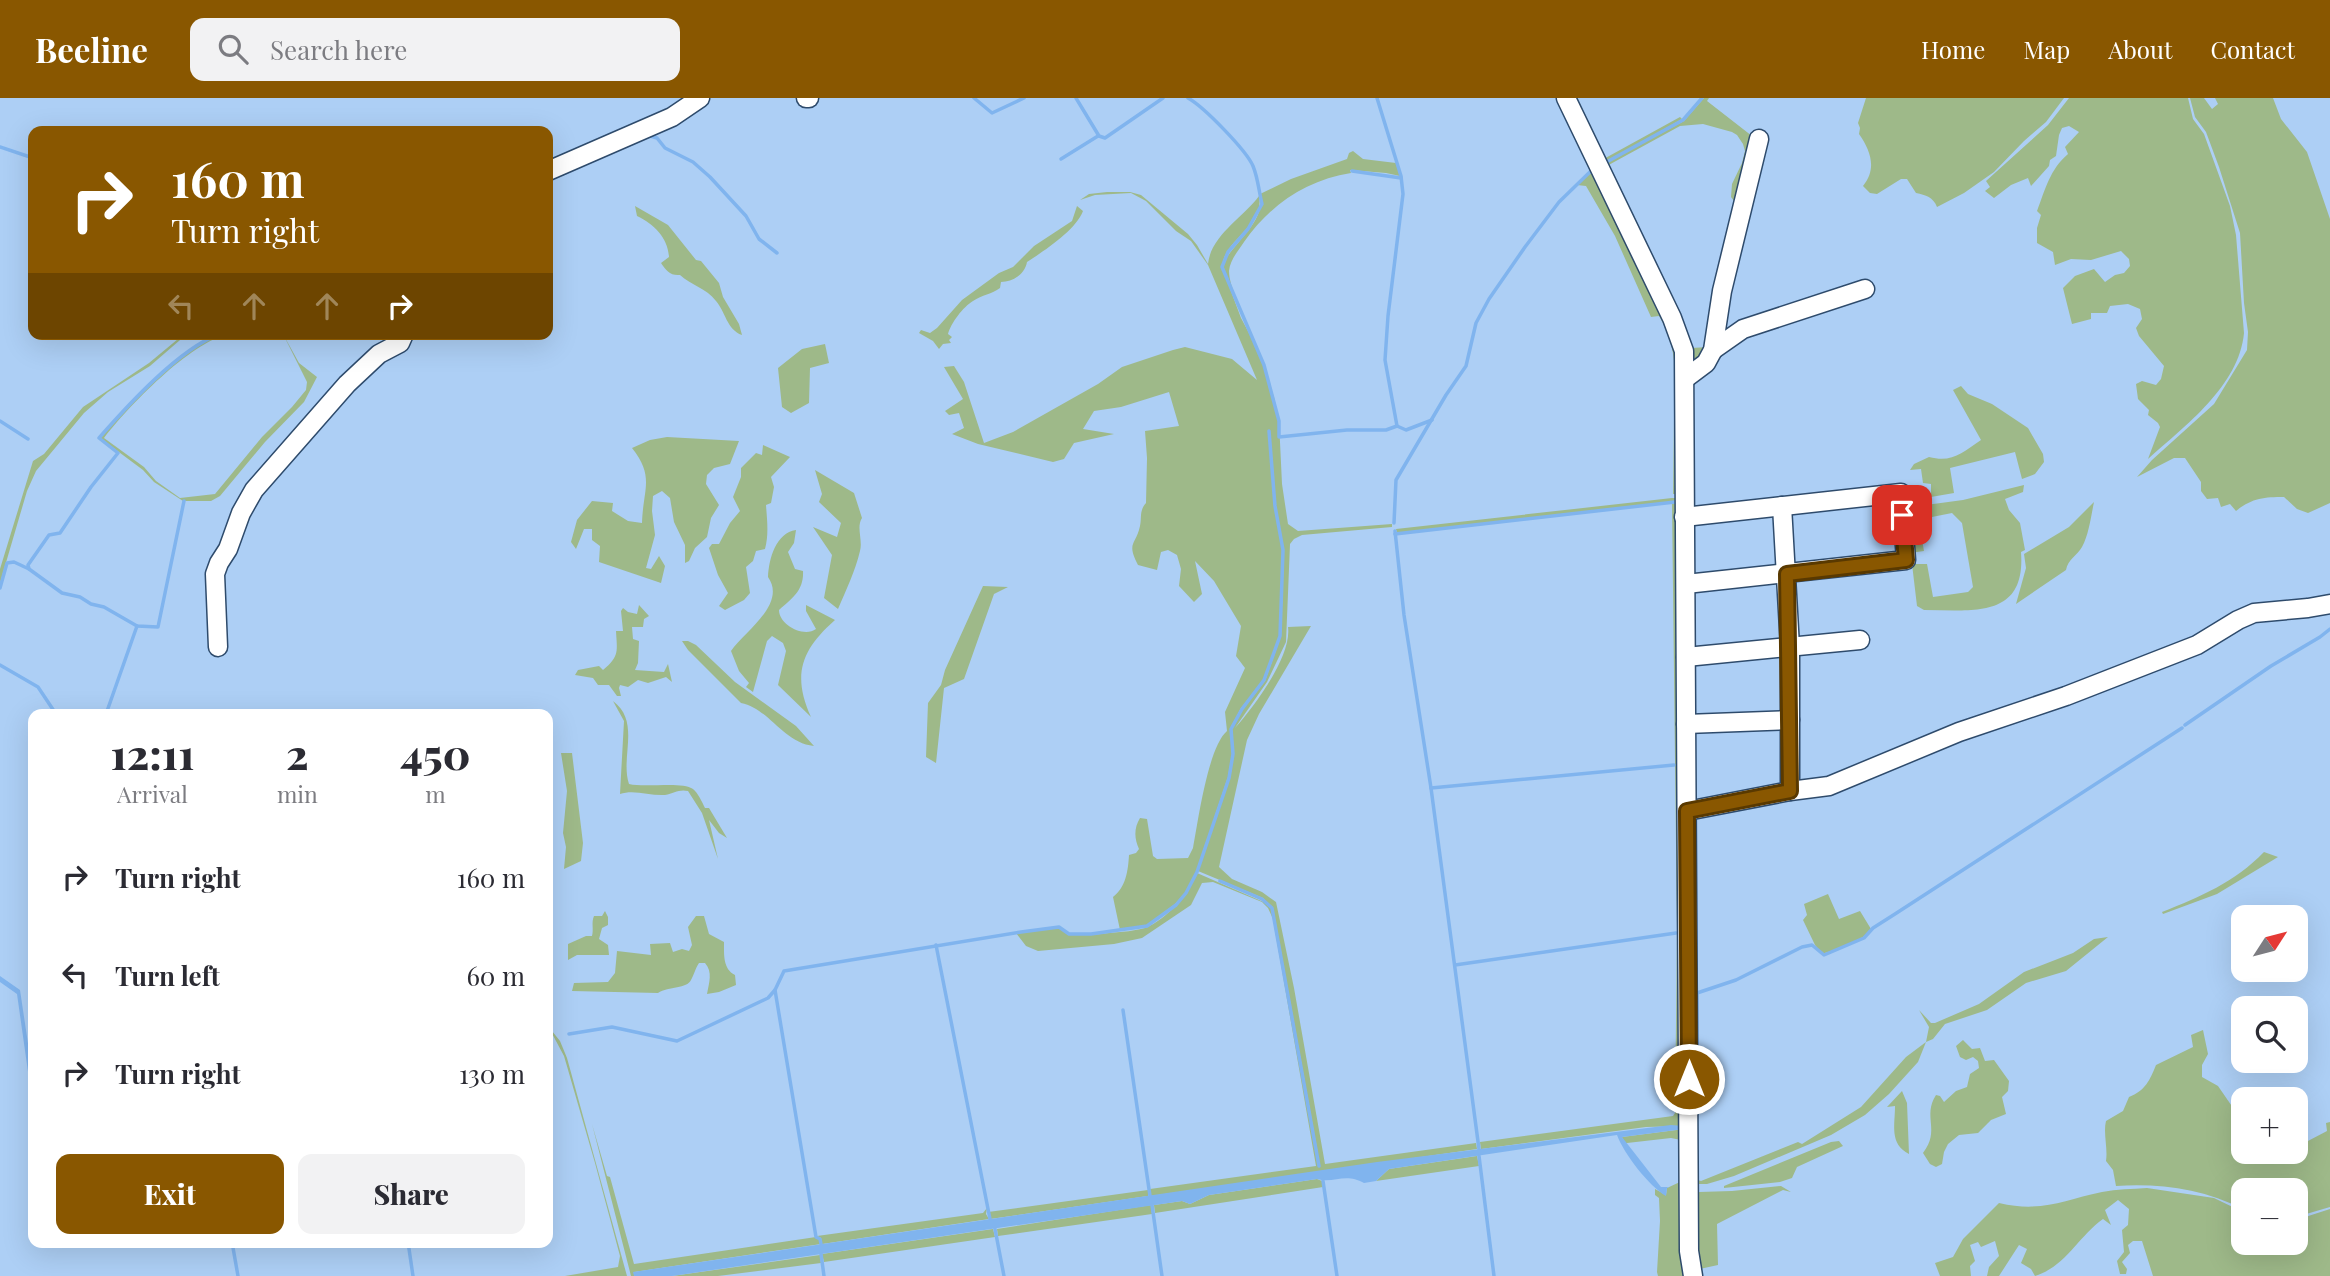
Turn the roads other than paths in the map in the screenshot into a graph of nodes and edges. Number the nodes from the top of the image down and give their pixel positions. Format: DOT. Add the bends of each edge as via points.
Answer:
graph roads {
  1 [pos="700,98"];
  2 [pos="1566,98"];
  3 [pos="1759,139"];
  4 [pos="553,169"];
  5 [pos="1865,289"];
  6 [pos="401,340"];
  7 [pos="1713,350"];
  8 [pos="1686,378"];
  9 [pos="1782,506"];
  10 [pos="1684,517"];
  11 [pos="1787,574"];
  12 [pos="1686,584"];
  13 [pos="2330,604"];
  14 [pos="1860,640"];
  15 [pos="218,647"];
  16 [pos="1790,647"];
  17 [pos="1686,657"];
  18 [pos="1790,720"];
  19 [pos="1686,724"];
  20 [pos="1790,791"];
  21 [pos="1687,811"];
  22 [pos="1693,1276"];
  1 -- 4 [label="street" via="672,117"];
  2 -- 8 [label="street" via="1678,331"];
  3 -- 7 [label="street" via="1722,291"];
  5 -- 7 [label="street" via="1743,329"];
  6 -- 15 [label="street" via="347,384 254,490 215,574"];
  7 -- 8 [label="street" via="1706,363"];
  8 -- 10 [label="street"];
  9 -- 10 [label="street"];
  9 -- 11 [label="street"];
  9 -- 11 [label="street" via="1900,493 1906,560"];
  10 -- 12 [label="street"];
  11 -- 12 [label="street"];
  11 -- 16 [label="street"];
  12 -- 17 [label="street"];
  13 -- 20 [label="street" via="2254,613 2197,645 2067,696 1959,732 1829,786"];
  14 -- 16 [label="street"];
  16 -- 17 [label="street"];
  16 -- 18 [label="street"];
  17 -- 19 [label="street"];
  18 -- 19 [label="street"];
  18 -- 20 [label="street"];
  19 -- 21 [label="street"];
  20 -- 21 [label="street"];
  21 -- 22 [label="street" via="1689,1251"];
}
